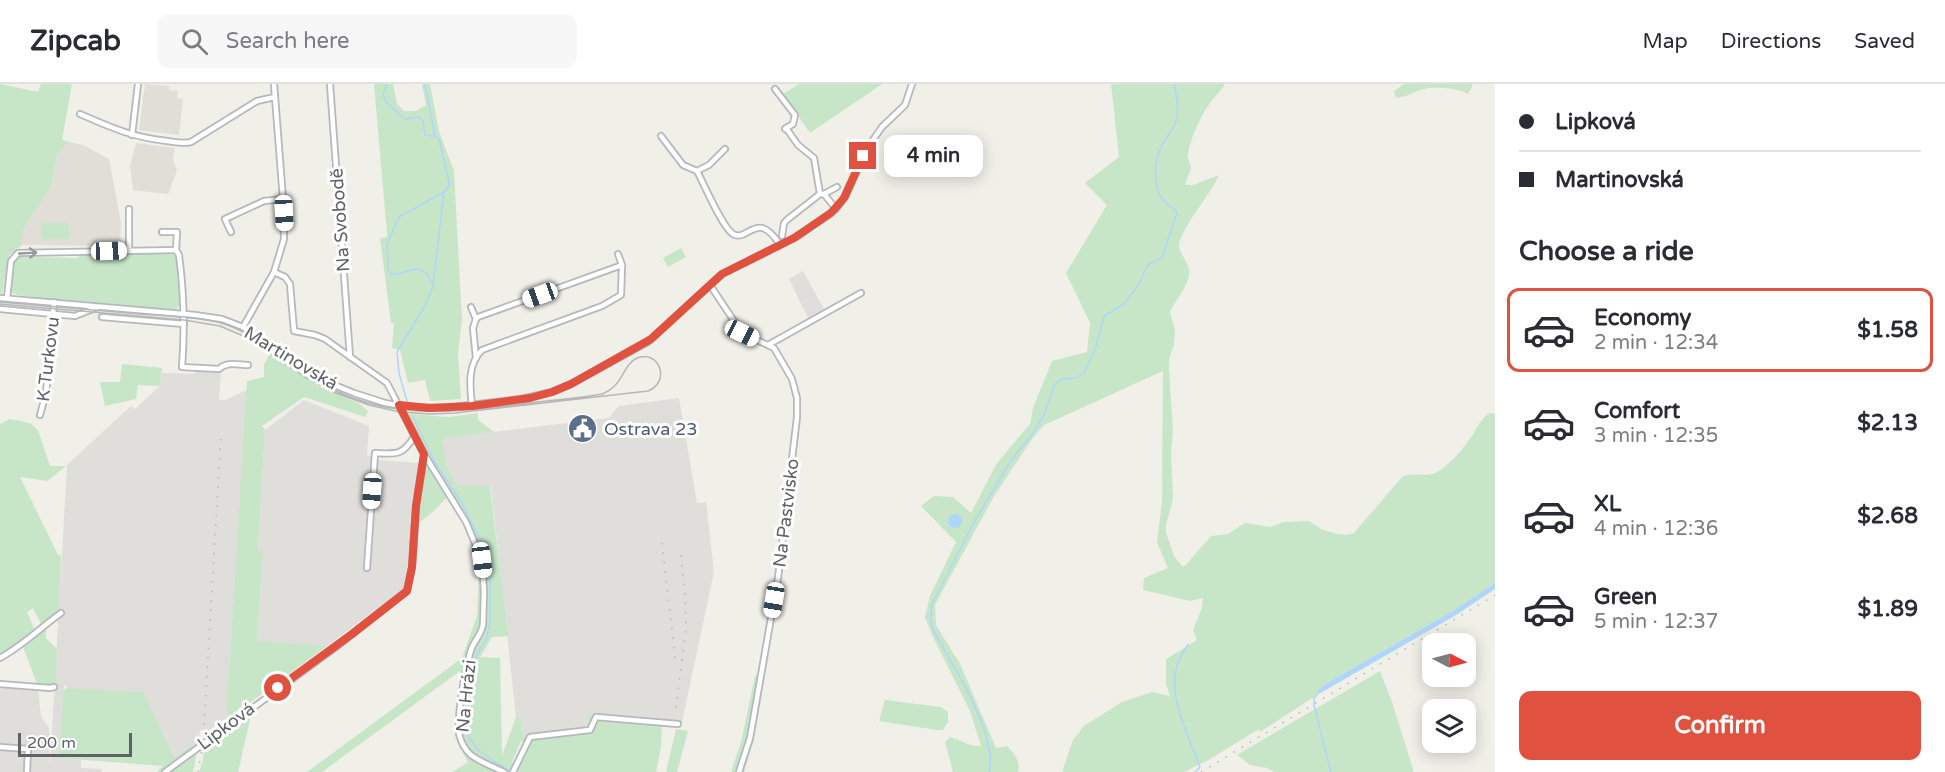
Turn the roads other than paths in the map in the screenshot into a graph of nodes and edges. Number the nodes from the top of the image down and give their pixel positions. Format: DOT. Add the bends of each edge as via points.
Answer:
graph roads {
  1 [pos="138,84"];
  2 [pos="273,84"];
  3 [pos="330,84"];
  4 [pos="912,84"];
  5 [pos="776,89"];
  6 [pos="275,97"];
  7 [pos="80,114"];
  8 [pos="132,135"];
  9 [pos="662,136"];
  10 [pos="725,149"];
  11 [pos="697,171"];
  12 [pos="837,187"];
  13 [pos="822,194"];
  14 [pos="283,199"];
  15 [pos="129,209"];
  16 [pos="836,209"];
  17 [pos="162,232"];
  18 [pos="231,232"];
  19 [pos="782,236"];
  20 [pos="776,238"];
  21 [pos="787,242"];
  22 [pos="780,245"];
  23 [pos="176,250"];
  24 [pos="129,251"];
  25 [pos="618,254"];
  26 [pos="622,265"];
  27 [pos="274,272"];
  28 [pos="710,285"];
  29 [pos="861,292"];
  30 [pos="0,298"];
  31 [pos="7,298"];
  32 [pos="54,302"];
  33 [pos="471,307"];
  34 [pos="116,308"];
  35 [pos="0,309"];
  36 [pos="53,313"];
  37 [pos="184,314"];
  38 [pos="102,317"];
  39 [pos="476,319"];
  40 [pos="184,324"];
  41 [pos="243,327"];
  42 [pos="768,345"];
  43 [pos="350,357"];
  44 [pos="476,358"];
  45 [pos="249,365"];
  46 [pos="399,405"];
  47 [pos="472,406"];
  48 [pos="40,415"];
  49 [pos="414,437"];
  50 [pos="424,454"];
  51 [pos="367,567"];
  52 [pos="61,613"];
  53 [pos="0,658"];
  54 [pos="0,684"];
  55 [pos="54,687"];
  56 [pos="678,724"];
  57 [pos="0,747"];
  58 [pos="27,772"];
  59 [pos="165,772"];
  60 [pos="504,772"];
  61 [pos="513,772"];
  62 [pos="739,772"];
  1 -- 8 [label="street"];
  2 -- 6 [label="street"];
  3 -- 43 [label="street, Na Svobodě"];
  4 -- 16 [label="street, Martinovská" via="905,105 868,147"];
  5 -- 13 [label="street" via="794,112 795,121 785,129 814,158"];
  6 -- 8 [label="street" via="257,101 191,142"];
  6 -- 14 [label="street"];
  7 -- 8 [label="street"];
  9 -- 11 [label="street" via="683,165"];
  10 -- 11 [label="street"];
  11 -- 20 [label="street" via="731,232 739,235 762,227"];
  12 -- 13 [label="street"];
  13 -- 16 [label="street"];
  13 -- 19 [label="street" via="784,223"];
  14 -- 18 [label="street" via="264,201 225,219"];
  14 -- 27 [label="street" via="284,239"];
  15 -- 24 [label="street"];
  16 -- 21 [label="street, Martinovská"];
  17 -- 23 [label="street" via="177,232"];
  19 -- 20 [label="street"];
  19 -- 21 [label="street"];
  20 -- 22 [label="street"];
  21 -- 22 [label="street, Martinovská"];
  22 -- 28 [label="street, Martinovská" via="729,270"];
  23 -- 24 [label="street"];
  23 -- 37 [label="street"];
  31 -- 24 [label="street, one-way" via="11,261 18,253"];
  25 -- 26 [label="street"];
  26 -- 39 [label="street"];
  26 -- 44 [label="street" via="621,295 607,304 486,348"];
  27 -- 41 [label="street"];
  27 -- 43 [label="street" via="290,284 294,331 325,339"];
  28 -- 42 [label="street, Na Pastvisko" via="742,333"];
  28 -- 47 [label="street, Martinovská" via="651,339 571,384 530,398"];
  29 -- 42 [label="street"];
  30 -- 31 [label="street, Martinovská"];
  31 -- 32 [label="street, Martinovská"];
  32 -- 34 [label="street, Martinovská"];
  32 -- 36 [label="street, K Turkovu"];
  33 -- 39 [label="street"];
  34 -- 36 [label="street, Martinovská" via="96,308 77,316"];
  34 -- 37 [label="street, Martinovská"];
  35 -- 36 [label="street, Martinovská"];
  36 -- 48 [label="street, K Turkovu" via="46,393"];
  37 -- 40 [label="street"];
  37 -- 41 [label="street, Martinovská" via="222,319"];
  38 -- 40 [label="street"];
  39 -- 44 [label="street"];
  40 -- 45 [label="street" via="182,367 219,369 228,364"];
  41 -- 46 [label="street, Martinovská" via="327,382"];
  42 -- 62 [label="street, Na Pastvisko" via="774,348 792,379 797,417 778,578 750,738"];
  43 -- 46 [label="street" via="387,384"];
  44 -- 47 [label="street" via="471,374"];
  46 -- 47 [label="street, Martinovská"];
  46 -- 49 [label="street, Na Hrázi"];
  49 -- 50 [label="street, Na Hrázi"];
  49 -- 51 [label="street" via="403,451 375,453"];
  50 -- 59 [label="street, Lipková" via="407,591"];
  50 -- 60 [label="street, Na Hrázi" via="466,522 482,560 483,625 467,661 459,734 472,756"];
  52 -- 53 [label="street"];
  54 -- 55 [label="street"];
  56 -- 61 [label="street" via="596,717 590,730 530,737"];
  57 -- 58 [label="street" via="28,749"];
}
